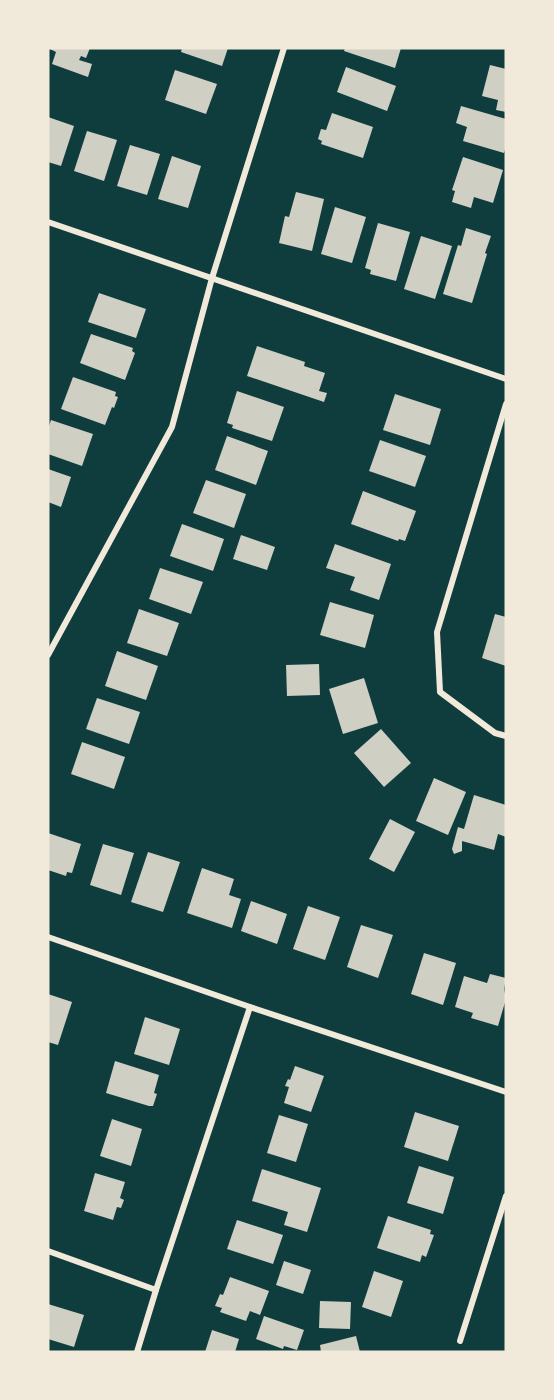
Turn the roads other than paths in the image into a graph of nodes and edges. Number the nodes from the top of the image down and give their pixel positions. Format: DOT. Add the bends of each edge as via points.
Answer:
graph roads {
  1 [pos="284,48"];
  2 [pos="48,222"];
  3 [pos="212,278"];
  4 [pos="506,379"];
  5 [pos="506,404"];
  6 [pos="48,655"];
  7 [pos="506,736"];
  8 [pos="48,937"];
  9 [pos="250,1007"];
  10 [pos="506,1092"];
  11 [pos="506,1196"];
  12 [pos="48,1251"];
  13 [pos="156,1290"];
  14 [pos="460,1341"];
  15 [pos="138,1352"];
  1 -- 3 [label="street"];
  2 -- 3 [label="street"];
  3 -- 4 [label="street"];
  3 -- 6 [label="street" via="172,427"];
  5 -- 7 [label="street" via="437,632 440,692 495,733"];
  8 -- 9 [label="street"];
  9 -- 10 [label="street"];
  9 -- 13 [label="street"];
  11 -- 14 [label="street"];
  12 -- 13 [label="street"];
  13 -- 15 [label="street"];
}
